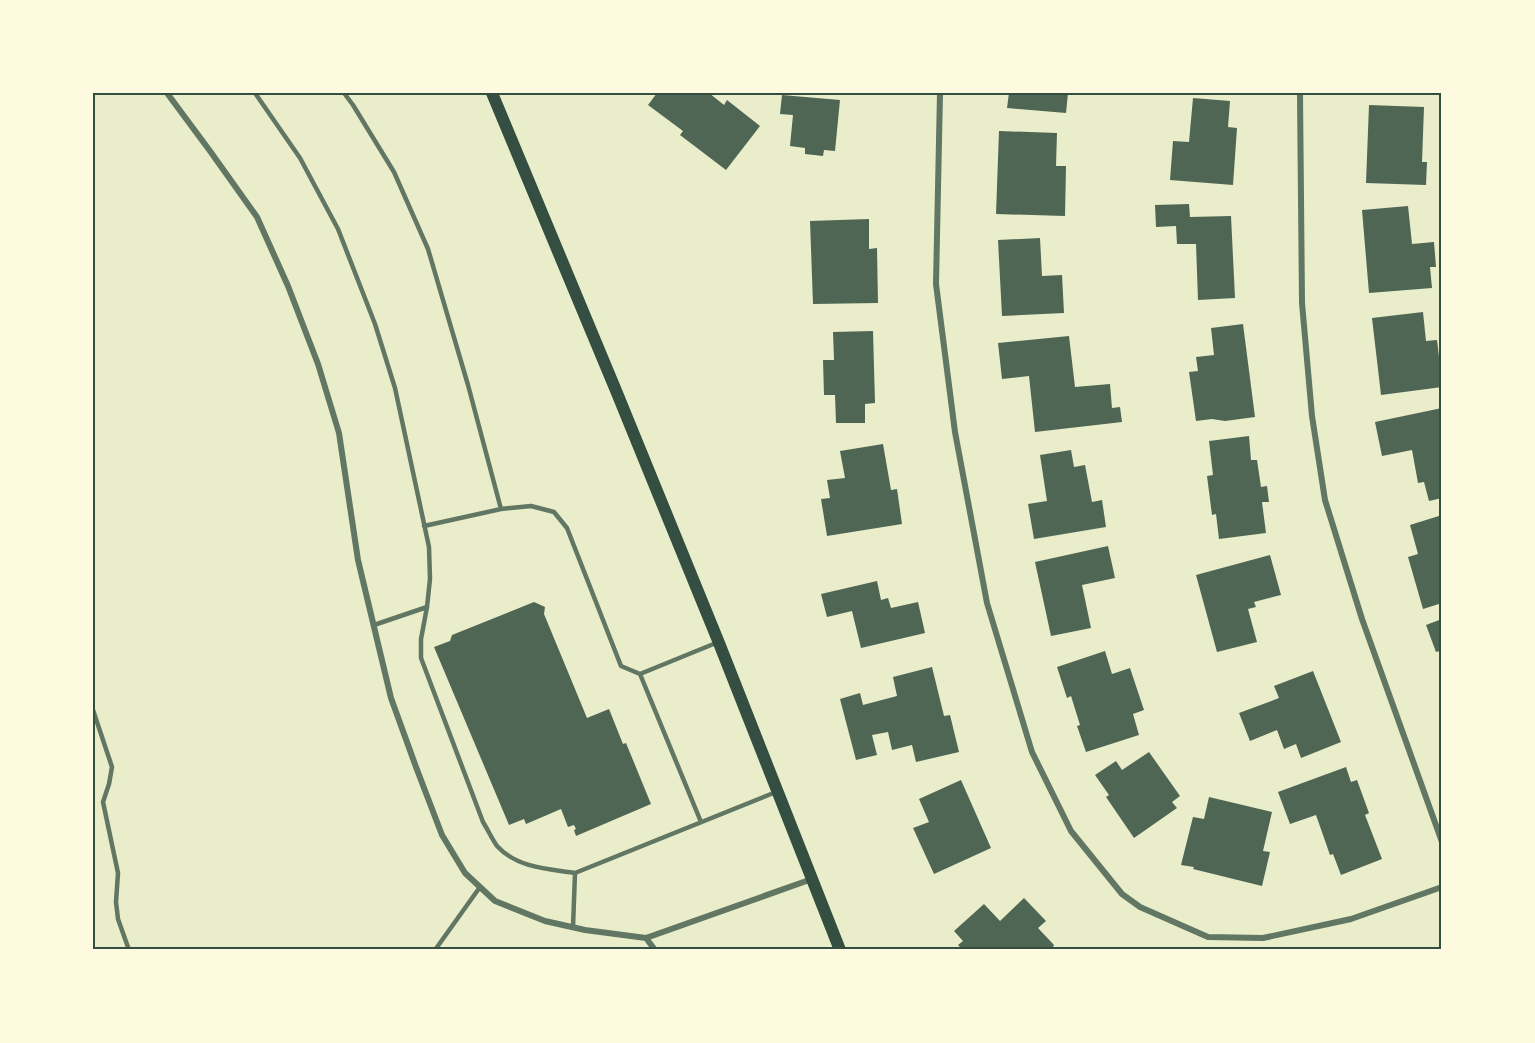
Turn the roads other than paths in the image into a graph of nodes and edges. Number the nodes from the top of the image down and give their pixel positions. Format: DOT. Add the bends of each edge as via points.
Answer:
graph roads {
  1 [pos="166,93"];
  2 [pos="255,93"];
  3 [pos="344,93"];
  4 [pos="492,93"];
  5 [pos="940,93"];
  6 [pos="1300,93"];
  7 [pos="501,509"];
  8 [pos="424,526"];
  9 [pos="427,607"];
  10 [pos="374,625"];
  11 [pos="719,643"];
  12 [pos="640,674"];
  13 [pos="93,710"];
  14 [pos="777,791"];
  15 [pos="700,822"];
  16 [pos="1442,842"];
  17 [pos="575,873"];
  18 [pos="812,879"];
  19 [pos="480,887"];
  20 [pos="1442,887"];
  21 [pos="573,927"];
  22 [pos="646,938"];
  23 [pos="129,950"];
  24 [pos="435,950"];
  25 [pos="655,950"];
  26 [pos="840,950"];
  1 -- 10 [label="street" via="257,217 288,286 339,433 358,560"];
  2 -- 8 [label="lane" via="300,158 338,230 375,324 395,388"];
  3 -- 7 [label="lane" via="394,172 428,249"];
  4 -- 11 [label="main road"];
  5 -- 20 [label="street" via="936,284 955,432 987,603 1032,752 1071,831 1122,894 1140,907 1208,937 1263,938 1351,919"];
  6 -- 16 [label="street" via="1302,303 1312,416 1325,500 1362,619"];
  7 -- 8 [label="lane"];
  7 -- 12 [label="lane" via="531,506 554,512 567,528 621,666"];
  8 -- 9 [label="lane" via="429,547"];
  9 -- 10 [label="lane"];
  9 -- 17 [label="lane" via="421,658 483,822 497,846 515,860"];
  10 -- 19 [label="street" via="391,698 442,835 465,873"];
  11 -- 12 [label="lane"];
  11 -- 14 [label="main road"];
  12 -- 15 [label="lane"];
  13 -- 23 [label="lane" via="112,767 103,802 118,873 118,919"];
  14 -- 15 [label="lane"];
  14 -- 18 [label="main road"];
  15 -- 17 [label="lane"];
  17 -- 21 [label="lane"];
  18 -- 22 [label="street"];
  18 -- 26 [label="main road"];
  19 -- 21 [label="street" via="495,901 545,921"];
  19 -- 24 [label="lane"];
  21 -- 22 [label="street"];
  22 -- 25 [label="street"];
}
